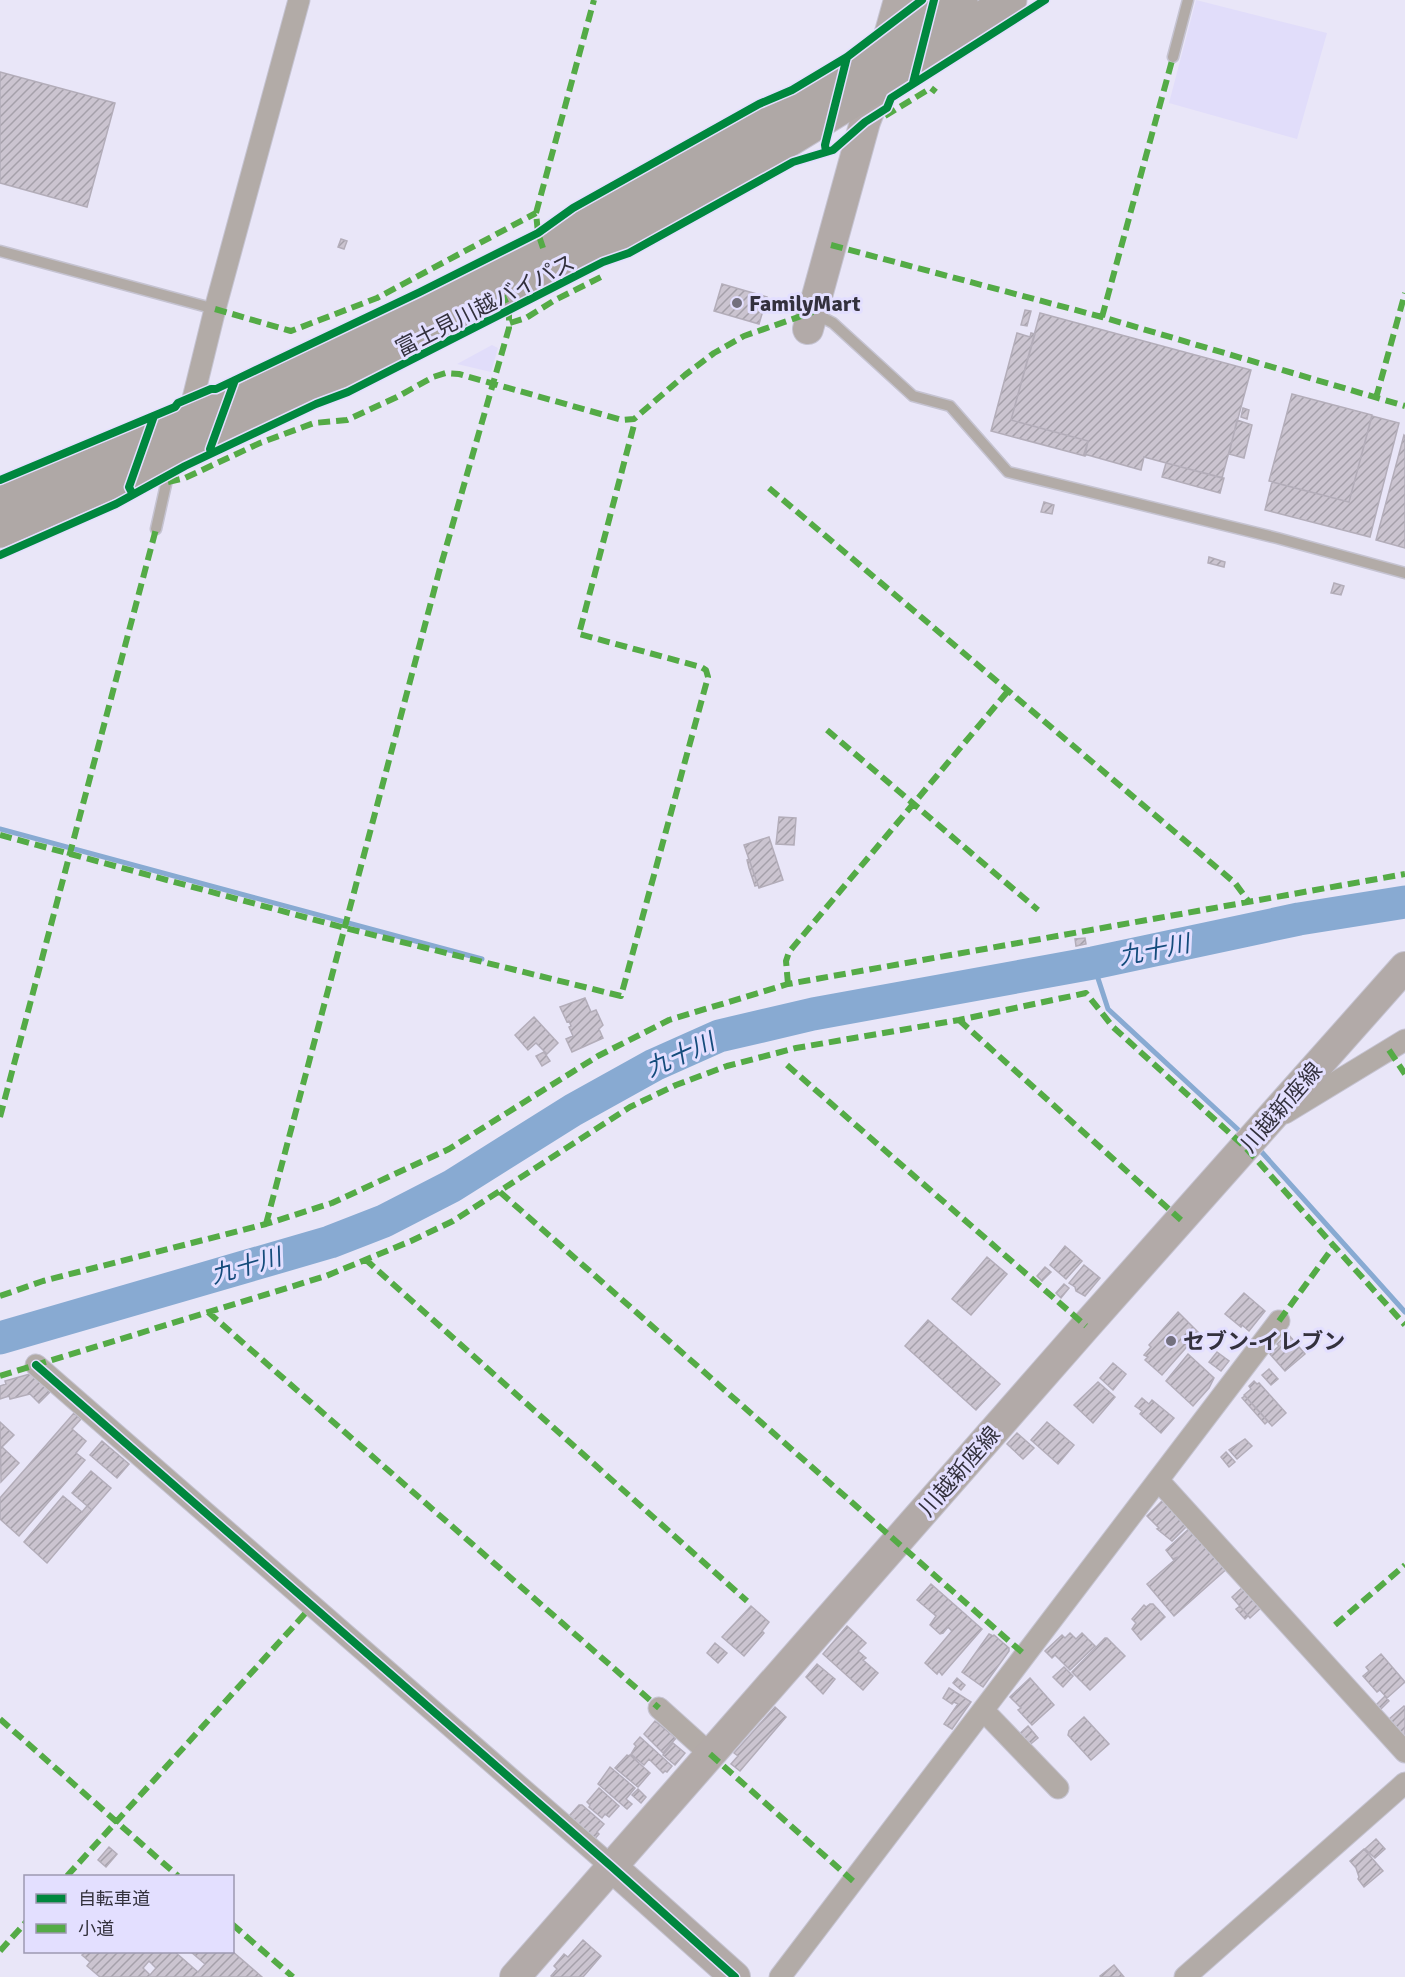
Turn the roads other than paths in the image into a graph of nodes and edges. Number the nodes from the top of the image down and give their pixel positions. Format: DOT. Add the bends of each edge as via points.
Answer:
graph roads {
  1 [pos="299,0"];
  2 [pos="899,0"];
  3 [pos="961,0"];
  4 [pos="1010,0"];
  5 [pos="1188,0"];
  6 [pos="885,50"];
  7 [pos="1173,57"];
  8 [pos="879,85"];
  9 [pos="0,251"];
  10 [pos="216,309"];
  11 [pos="811,321"];
  12 [pos="190,414"];
  13 [pos="172,456"];
  14 [pos="0,499"];
  15 [pos="156,529"];
  16 [pos="0,531"];
  17 [pos="1405,573"];
  18 [pos="1405,967"];
  19 [pos="1405,1040"];
  20 [pos="1264,1126"];
  21 [pos="1279,1321"];
  22 [pos="36,1365"];
  23 [pos="1158,1480"];
  24 [pos="659,1708"];
  25 [pos="983,1710"];
  26 [pos="1405,1752"];
  27 [pos="710,1754"];
  28 [pos="1405,1783"];
  29 [pos="1058,1788"];
  30 [pos="612,1867"];
  31 [pos="514,1977"];
  32 [pos="735,1977"];
  33 [pos="780,1977"];
  34 [pos="1185,1977"];
  1 -- 10 [label="street"];
  2 -- 6 [label="main road"];
  3 -- 6 [label="highway, 富士見川越バイパス"];
  4 -- 8 [label="highway, 富士見川越バイパス"];
  5 -- 7 [label="lane"];
  6 -- 8 [label="main road"];
  6 -- 12 [label="highway, 富士見川越バイパス" via="543,248 387,326"];
  8 -- 11 [label="main road" via="865,122"];
  8 -- 13 [label="highway, 富士見川越バイパス" via="697,194 554,270 408,345"];
  9 -- 10 [label="lane"];
  10 -- 12 [label="street"];
  11 -- 17 [label="lane" via="833,323 913,396 950,406 1008,472"];
  12 -- 13 [label="street"];
  12 -- 14 [label="highway, 富士見川越バイパス"];
  13 -- 15 [label="lane"];
  13 -- 16 [label="highway, 富士見川越バイパス"];
  18 -- 20 [label="main road, 川越新座線"];
  19 -- 20 [label="street"];
  20 -- 27 [label="main road, 川越新座線"];
  21 -- 23 [label="street"];
  22 -- 30 [label="street"];
  23 -- 25 [label="street"];
  23 -- 26 [label="street"];
  24 -- 27 [label="street"];
  25 -- 29 [label="street"];
  25 -- 33 [label="street"];
  27 -- 30 [label="main road, 川越新座線"];
  28 -- 34 [label="street"];
  30 -- 31 [label="main road, 川越新座線"];
  30 -- 32 [label="main road"];
}
